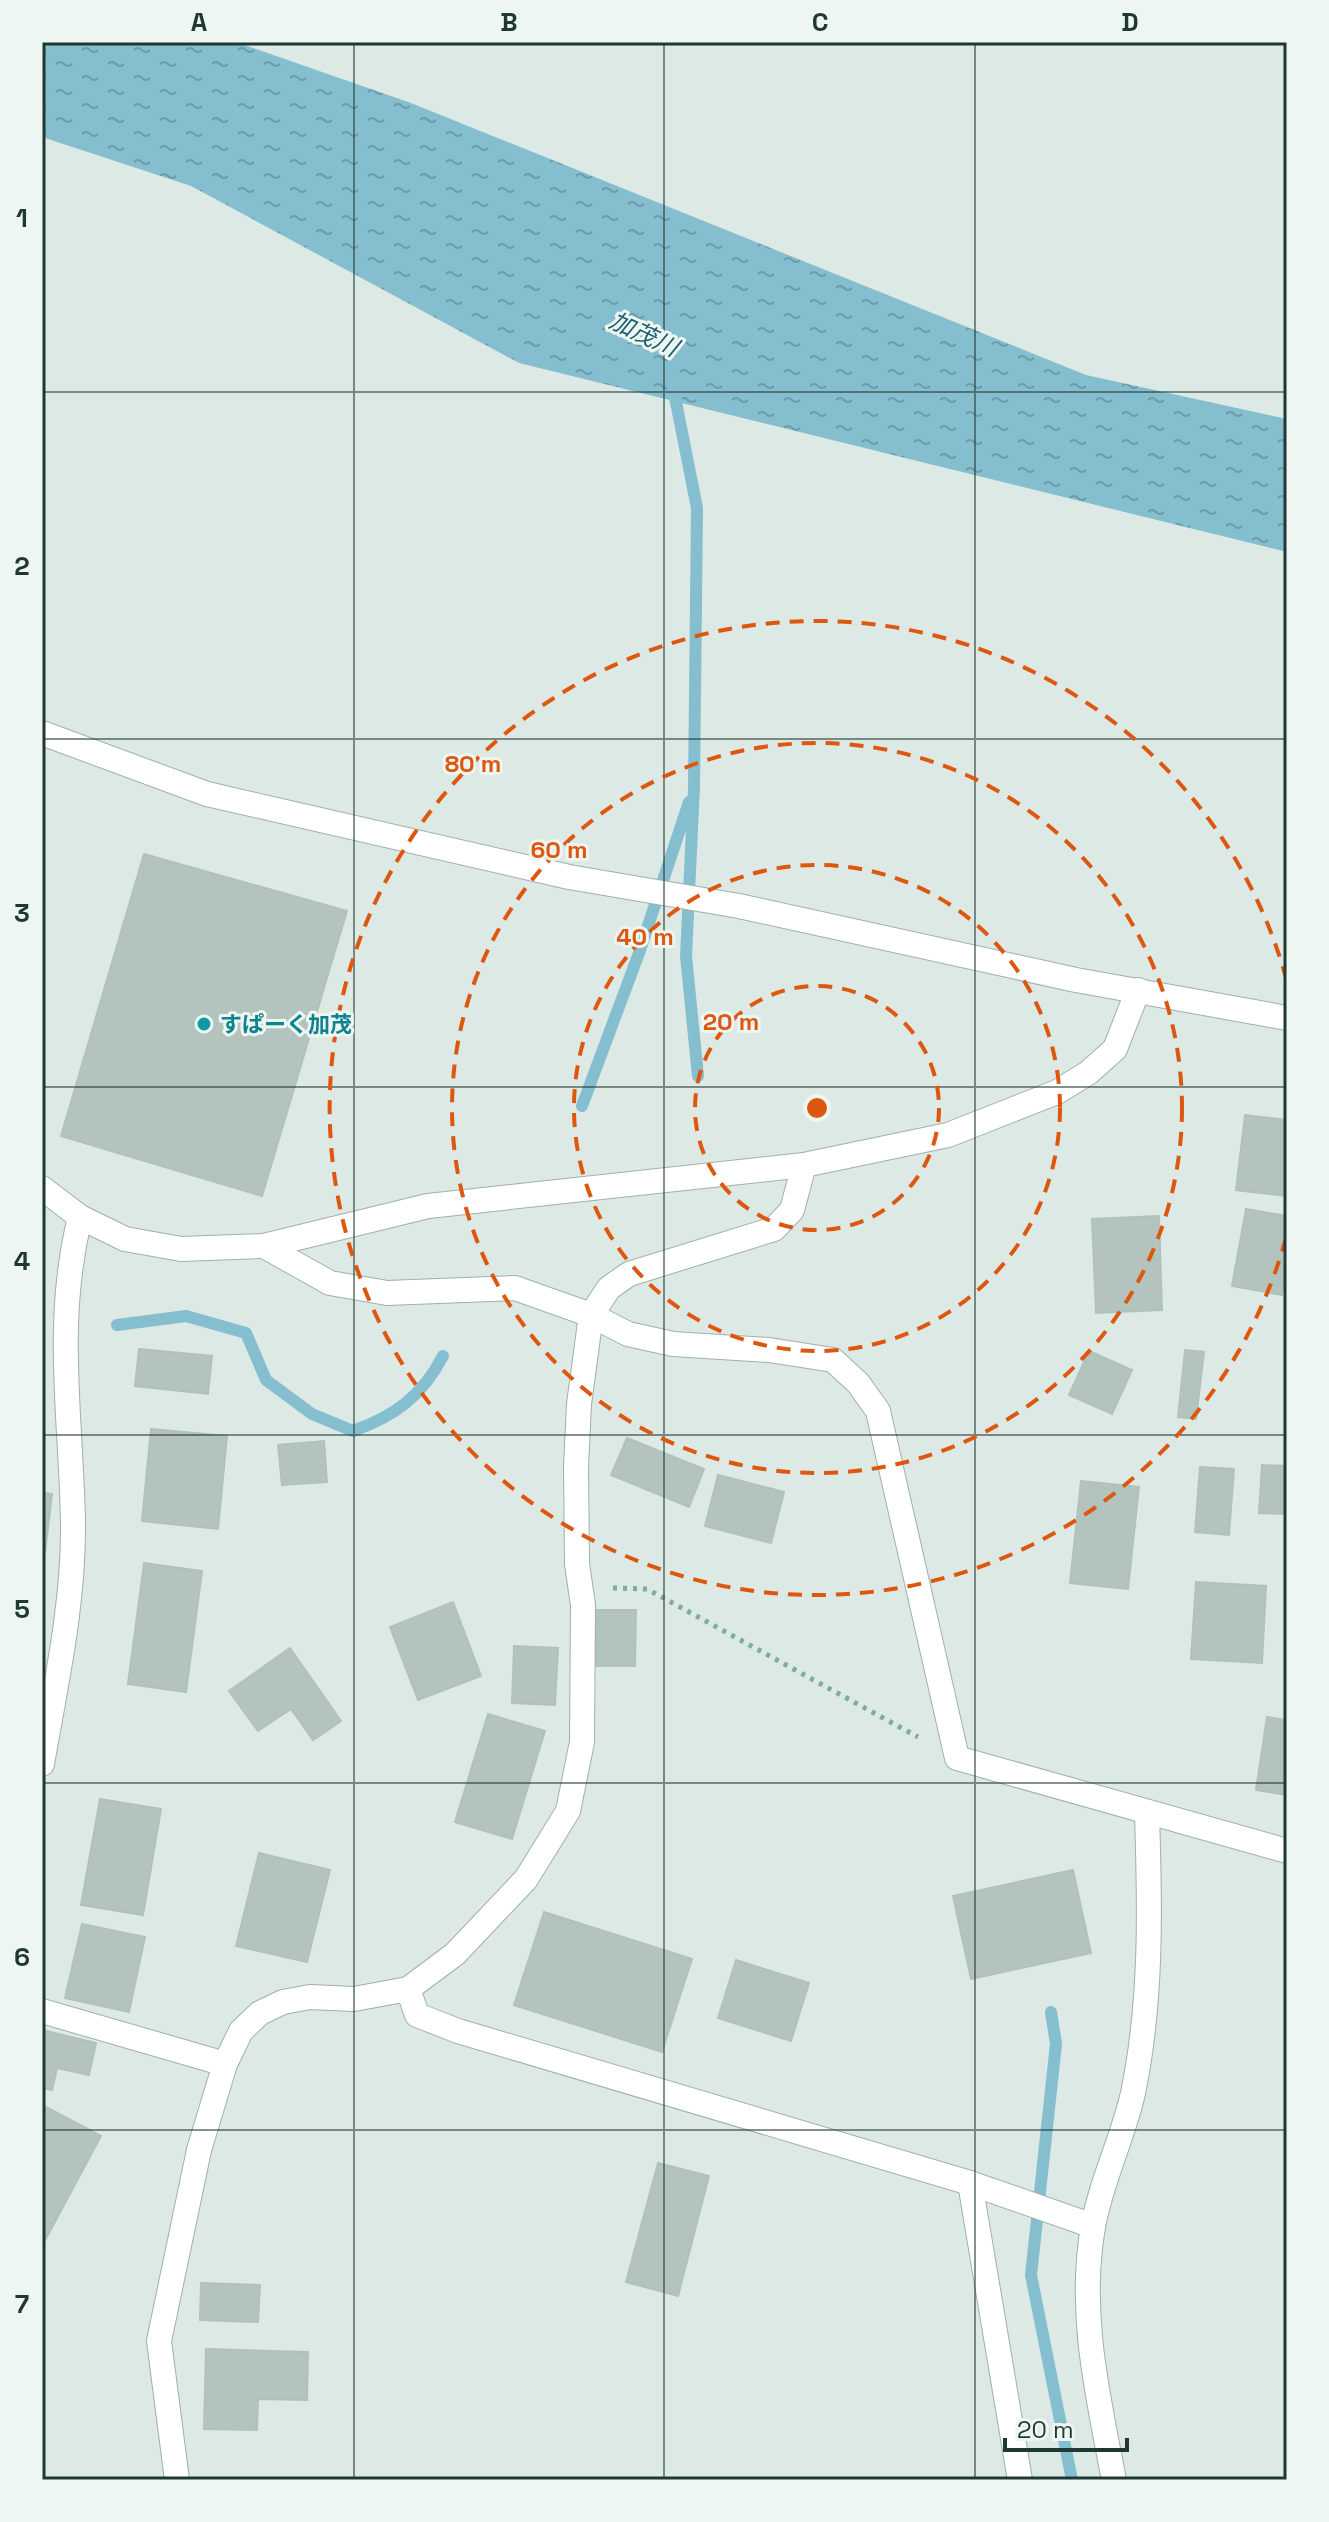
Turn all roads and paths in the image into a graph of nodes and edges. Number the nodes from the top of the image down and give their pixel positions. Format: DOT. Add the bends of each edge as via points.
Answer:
graph roads {
  1 [pos="42,733"];
  2 [pos="1138,990"];
  3 [pos="1287,1018"];
  4 [pos="804,1165"];
  5 [pos="42,1188"];
  6 [pos="80,1217"];
  7 [pos="264,1246"];
  8 [pos="591,1315"];
  9 [pos="53,1368"];
  10 [pos="582,1597"];
  11 [pos="957,1758"];
  12 [pos="42,1764"];
  13 [pos="1147,1814"];
  14 [pos="1287,1851"];
  15 [pos="408,1989"];
  16 [pos="42,2011"];
  17 [pos="225,2064"];
  18 [pos="982,2187"];
  19 [pos="1093,2226"];
  20 [pos="177,2480"];
  21 [pos="1020,2480"];
  22 [pos="1114,2480"];
  1 -- 2 [label="street" via="207,794 569,877 739,906"];
  2 -- 3 [label="street"];
  2 -- 4 [label="street" via="1115,1049 1057,1092 948,1135"];
  4 -- 7 [label="street" via="428,1206"];
  4 -- 8 [label="street" via="792,1210 774,1229 629,1274 609,1288"];
  5 -- 6 [label="street"];
  6 -- 7 [label="street" via="125,1239 181,1249"];
  6 -- 9 [label="street"];
  7 -- 8 [label="street" via="330,1283 387,1293 515,1288"];
  8 -- 10 [label="street" via="576,1467"];
  8 -- 11 [label="street" via="628,1334 673,1344 833,1360 858,1383 878,1411"];
  9 -- 12 [label="street" via="73,1521 71,1600"];
  10 -- 11 [label="path" via="625,1587 647,1589"];
  10 -- 15 [label="street" via="582,1742 568,1811 526,1879 455,1954"];
  11 -- 13 [label="street"];
  13 -- 14 [label="street"];
  13 -- 19 [label="street" via="1146,2028 1132,2097"];
  15 -- 17 [label="street" via="354,1999 283,2002 260,2013 241,2031"];
  15 -- 18 [label="street" via="417,2015 458,2031"];
  16 -- 17 [label="street"];
  17 -- 20 [label="street" via="199,2150 159,2341"];
  18 -- 19 [label="street"];
  18 -- 21 [label="street"];
  19 -- 22 [label="street" via="1090,2356"];
}
